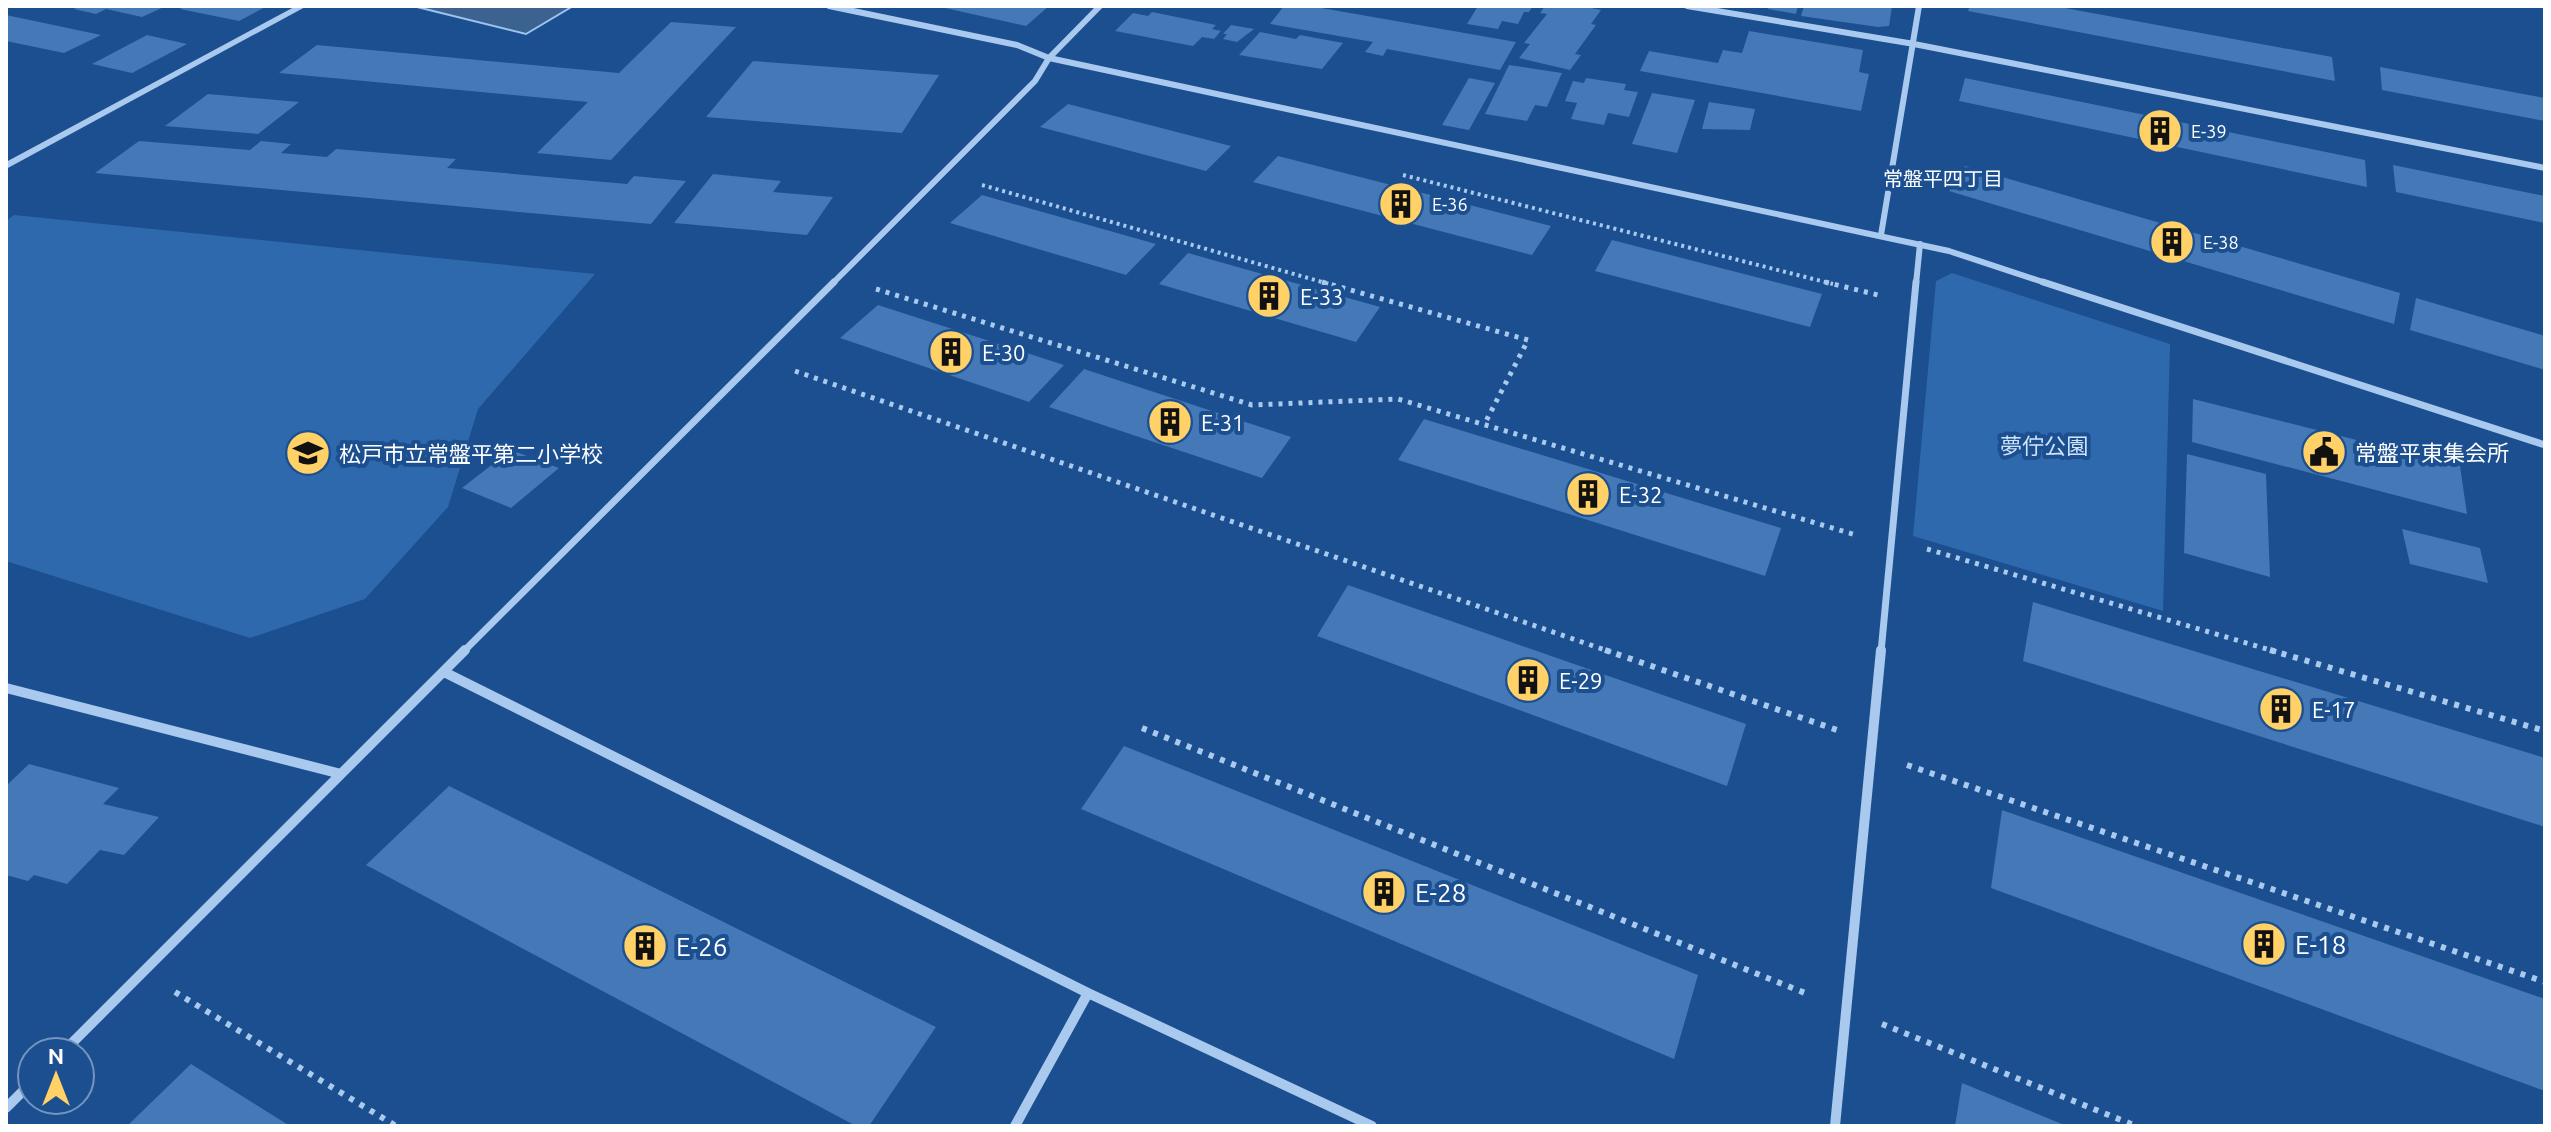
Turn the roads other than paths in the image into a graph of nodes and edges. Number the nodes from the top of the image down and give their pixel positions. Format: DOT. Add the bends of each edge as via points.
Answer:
graph roads {
  1 [pos="303,6"];
  2 [pos="829,6"];
  3 [pos="1100,6"];
  4 [pos="1687,6"];
  5 [pos="1919,6"];
  6 [pos="1914,44"];
  7 [pos="1049,58"];
  8 [pos="6,166"];
  9 [pos="2545,168"];
  10 [pos="1881,235"];
  11 [pos="1920,244"];
  12 [pos="2545,445"];
  13 [pos="444,672"];
  14 [pos="6,688"];
  15 [pos="341,774"];
  16 [pos="1088,993"];
  17 [pos="79,1036"];
  18 [pos="1015,1126"];
  19 [pos="1372,1126"];
  20 [pos="1835,1126"];
  1 -- 8 [label="street"];
  2 -- 7 [label="street" via="1017,45"];
  3 -- 7 [label="street"];
  4 -- 6 [label="street"];
  5 -- 6 [label="street"];
  6 -- 9 [label="street"];
  6 -- 10 [label="street"];
  7 -- 10 [label="street"];
  7 -- 13 [label="street" via="1035,81"];
  10 -- 11 [label="street"];
  11 -- 12 [label="street"];
  11 -- 20 [label="street"];
  13 -- 15 [label="street"];
  13 -- 16 [label="street"];
  14 -- 15 [label="street"];
  15 -- 17 [label="street"];
  16 -- 18 [label="street"];
  16 -- 19 [label="street"];
}
